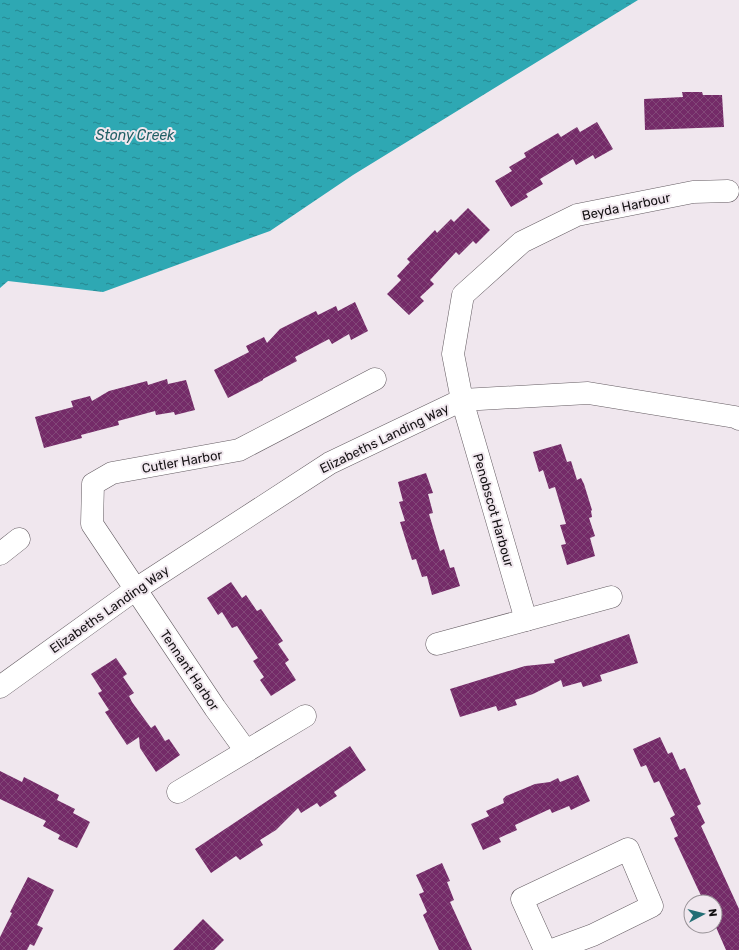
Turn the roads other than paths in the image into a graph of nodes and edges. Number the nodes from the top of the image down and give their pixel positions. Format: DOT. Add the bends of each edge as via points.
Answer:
graph roads {
  1 [pos="728,191"];
  2 [pos="374,380"];
  3 [pos="462,400"];
  4 [pos="738,413"];
  5 [pos="19,539"];
  6 [pos="0,554"];
  7 [pos="136,589"];
  8 [pos="611,597"];
  9 [pos="526,620"];
  10 [pos="437,644"];
  11 [pos="2,681"];
  12 [pos="305,716"];
  13 [pos="246,751"];
  14 [pos="178,792"];
  15 [pos="596,942"];
  16 [pos="545,950"];
  17 [pos="552,950"];
  1 -- 3 [label="street, Beyda Harbour" via="693,192 577,216 522,242 463,295 453,354"];
  2 -- 7 [label="street, Cutler Harbor" via="240,450 112,473 93,484 92,524"];
  3 -- 4 [label="street, Elizabeths Landing Way" via="588,393"];
  3 -- 7 [label="street, Elizabeths Landing Way" via="330,463"];
  3 -- 9 [label="street, Penobscot Harbour"];
  5 -- 6 [label="street"];
  7 -- 11 [label="street, Elizabeths Landing Way"];
  7 -- 13 [label="street, Tennant Harbor"];
  8 -- 9 [label="street"];
  9 -- 10 [label="street"];
  12 -- 13 [label="street"];
  13 -- 14 [label="street"];
  15 -- 16 [label="street" via="652,906 628,849 522,899"];
  15 -- 17 [label="street"];
}
